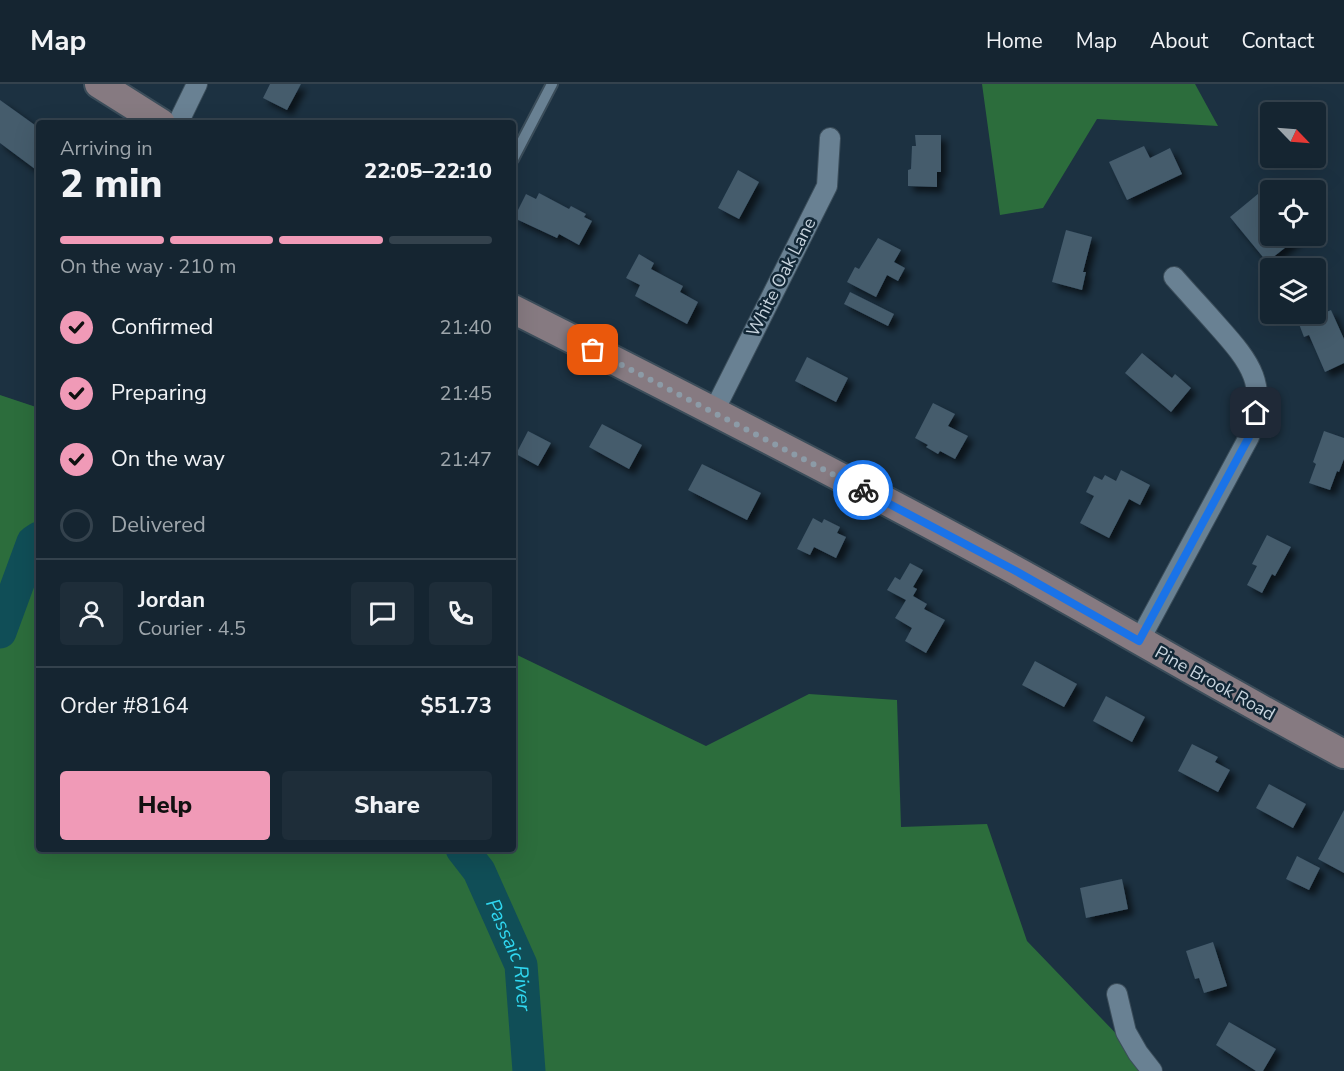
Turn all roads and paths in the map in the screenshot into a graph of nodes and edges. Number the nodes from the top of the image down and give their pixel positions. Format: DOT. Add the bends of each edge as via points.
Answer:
graph roads {
  1 [pos="99,84"];
  2 [pos="197,84"];
  3 [pos="552,84"];
  4 [pos="156,120"];
  5 [pos="179,120"];
  6 [pos="830,138"];
  7 [pos="516,153"];
  8 [pos="1174,277"];
  9 [pos="516,311"];
  10 [pos="714,411"];
  11 [pos="1139,641"];
  12 [pos="1344,754"];
  13 [pos="1117,994"];
  14 [pos="1152,1071"];
  1 -- 4 [label="street"];
  2 -- 5 [label="street"];
  3 -- 7 [label="lane"];
  6 -- 10 [label="street, White Oak Lane" via="827,186"];
  8 -- 11 [label="street" via="1243,354 1257,388 1256,413 1249,437"];
  9 -- 10 [label="street, Pine Brook Road"];
  10 -- 11 [label="street, Pine Brook Road"];
  11 -- 12 [label="street, Pine Brook Road"];
  13 -- 14 [label="street" via="1126,1032"];
}
